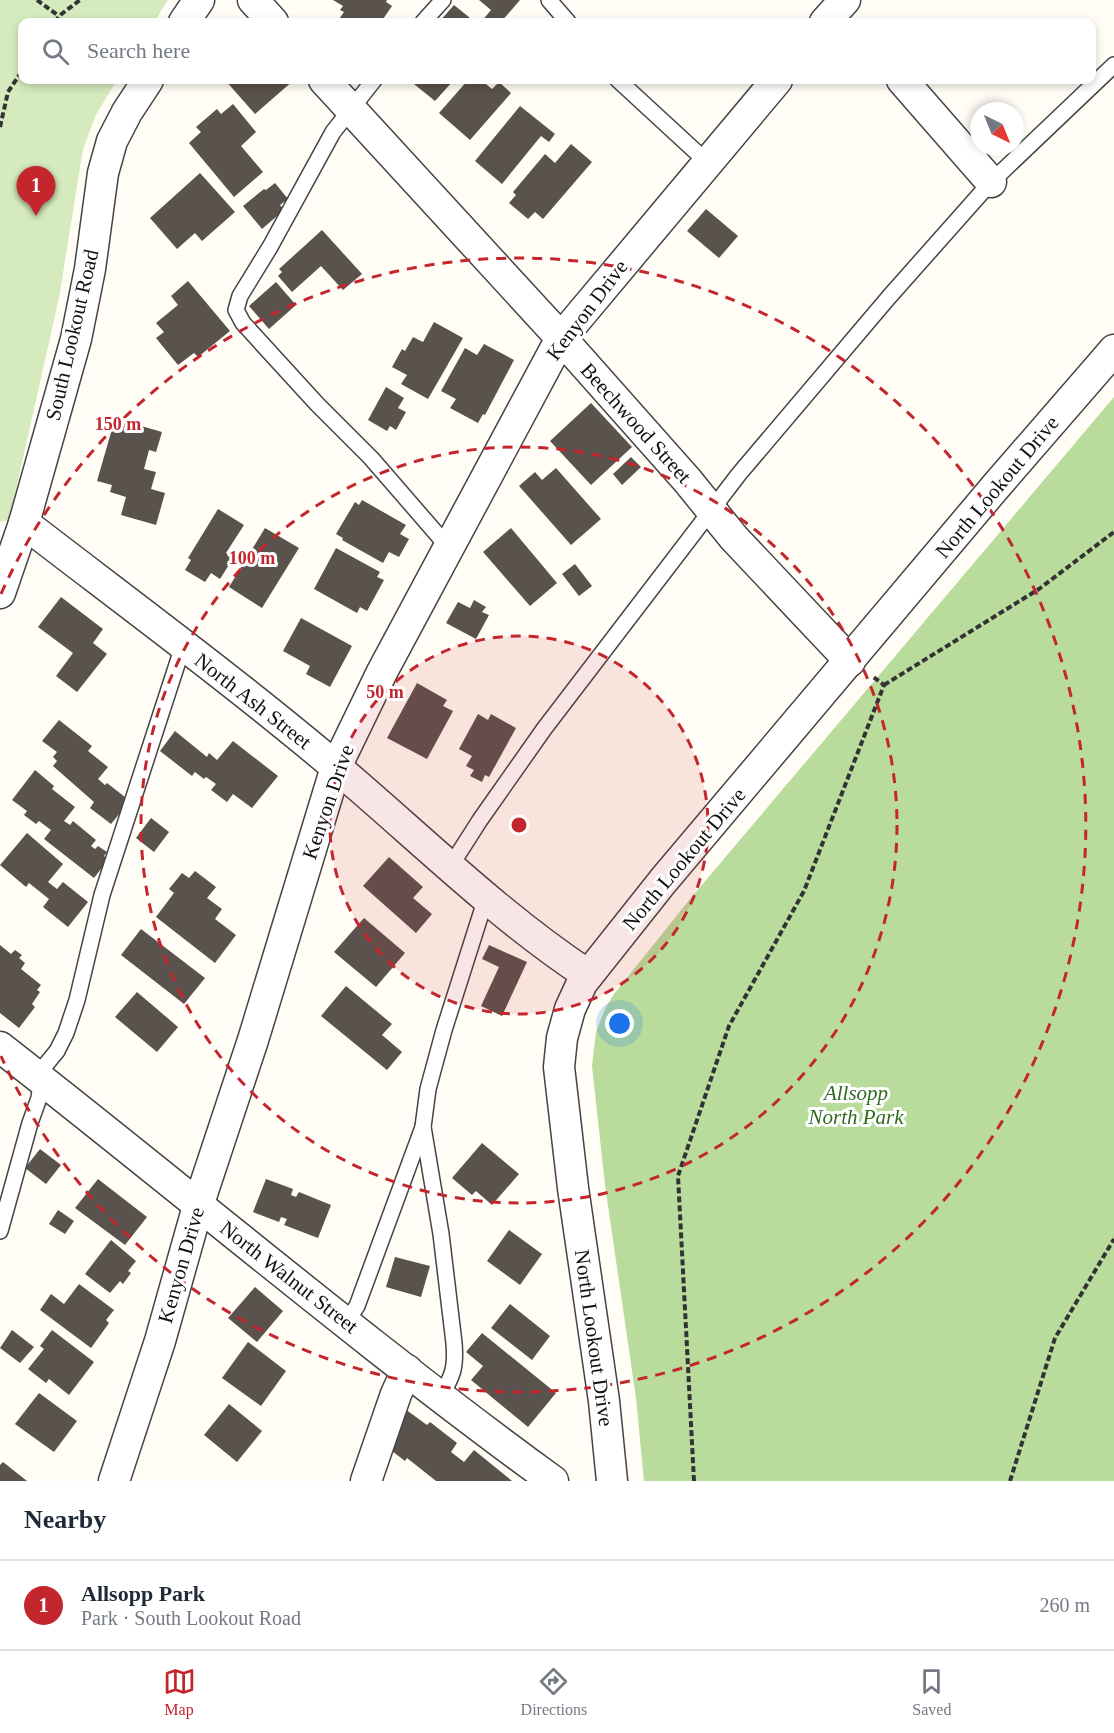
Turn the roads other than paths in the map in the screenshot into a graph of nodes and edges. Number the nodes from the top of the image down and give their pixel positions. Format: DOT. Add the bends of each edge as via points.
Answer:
graph roads {
  1 [pos="199,0"];
  2 [pos="253,0"];
  3 [pos="443,0"];
  4 [pos="549,0"];
  5 [pos="187,18"];
  6 [pos="269,18"];
  7 [pos="427,18"];
  8 [pos="565,18"];
  9 [pos="1114,64"];
  10 [pos="1096,81"];
  11 [pos="145,84"];
  12 [pos="328,84"];
  13 [pos="371,84"];
  14 [pos="622,84"];
  15 [pos="774,84"];
  16 [pos="905,84"];
  17 [pos="1093,84"];
  18 [pos="351,109"];
  19 [pos="707,162"];
  20 [pos="991,182"];
  21 [pos="561,338"];
  22 [pos="1114,350"];
  23 [pos="712,509"];
  24 [pos="13,540"];
  25 [pos="448,548"];
  26 [pos="0,594"];
  27 [pos="183,646"];
  28 [pos="850,661"];
  29 [pos="336,767"];
  30 [pos="450,867"];
  31 [pos="486,898"];
  32 [pos="588,975"];
  33 [pos="0,1047"];
  34 [pos="42,1080"];
  35 [pos="423,1127"];
  36 [pos="198,1206"];
  37 [pos="0,1231"];
  38 [pos="346,1322"];
  39 [pos="407,1370"];
  40 [pos="440,1396"];
  41 [pos="114,1481"];
  42 [pos="366,1481"];
  43 [pos="553,1481"];
  44 [pos="612,1481"];
  1 -- 5 [label="street"];
  2 -- 6 [label="street"];
  3 -- 7 [label="lane"];
  4 -- 8 [label="lane"];
  9 -- 10 [label="lane"];
  11 -- 24 [label="street, South Lookout Road" via="112,141 103,173 76,339"];
  12 -- 18 [label="street, Beechwood Street"];
  13 -- 18 [label="lane"];
  14 -- 19 [label="lane"];
  15 -- 19 [label="street, Kenyon Drive"];
  16 -- 20 [label="street"];
  17 -- 20 [label="lane"];
  18 -- 21 [label="street, Beechwood Street"];
  18 -- 25 [label="lane" via="333,132 240,296 236,310 243,323 371,458"];
  19 -- 21 [label="street, Kenyon Drive"];
  20 -- 23 [label="lane"];
  21 -- 23 [label="street, Beechwood Street"];
  21 -- 25 [label="street, Kenyon Drive"];
  22 -- 28 [label="street, North Lookout Drive"];
  23 -- 28 [label="street, Beechwood Street"];
  23 -- 30 [label="lane" via="543,729"];
  24 -- 26 [label="street, South Lookout Road"];
  24 -- 27 [label="street, North Ash Street"];
  25 -- 29 [label="street, Kenyon Drive"];
  27 -- 29 [label="street, North Ash Street"];
  27 -- 34 [label="lane" via="102,895 77,1000 57,1051 43,1068"];
  28 -- 32 [label="street, North Lookout Drive"];
  29 -- 30 [label="street, North Ash Street"];
  29 -- 36 [label="street, Kenyon Drive"];
  30 -- 31 [label="street, North Ash Street"];
  31 -- 32 [label="street, North Ash Street"];
  31 -- 35 [label="lane" via="444,1030 428,1089"];
  32 -- 44 [label="street, North Lookout Drive" via="570,1010 559,1067"];
  33 -- 34 [label="street, North Walnut Street"];
  34 -- 36 [label="street, North Walnut Street"];
  34 -- 37 [label="lane"];
  35 -- 38 [label="lane" via="357,1306"];
  35 -- 40 [label="lane" via="456,1361 451,1380"];
  36 -- 38 [label="street, North Walnut Street"];
  36 -- 41 [label="street, Kenyon Drive"];
  38 -- 39 [label="street, North Walnut Street"];
  39 -- 40 [label="street, North Walnut Street"];
  39 -- 42 [label="street"];
  40 -- 43 [label="street, North Walnut Street"];
}
